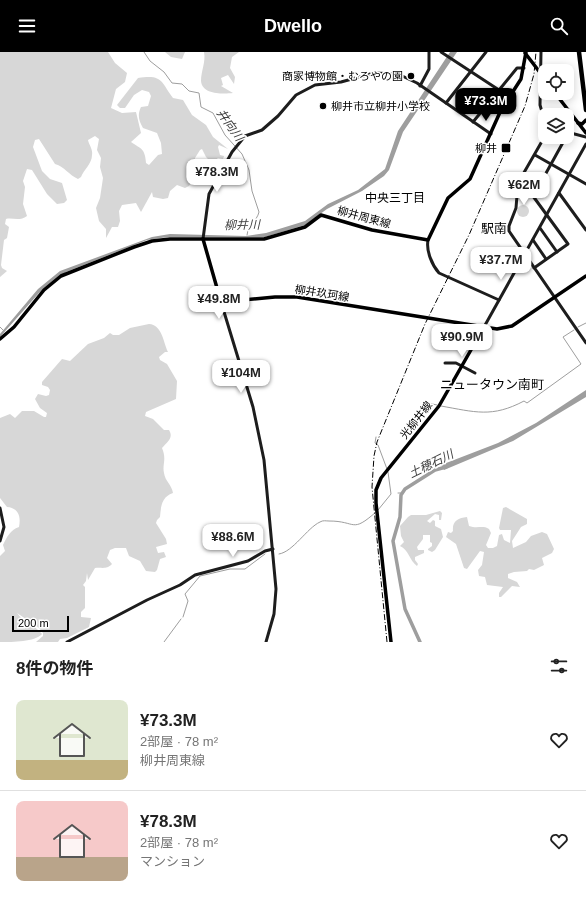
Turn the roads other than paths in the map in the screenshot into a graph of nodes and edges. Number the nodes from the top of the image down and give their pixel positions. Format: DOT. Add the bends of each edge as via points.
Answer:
graph roads {
  1 [pos="429,52"];
  2 [pos="442,52"];
  3 [pos="486,52"];
  4 [pos="525,52"];
  5 [pos="541,52"];
  6 [pos="580,52"];
  7 [pos="524,68"];
  8 [pos="538,70"];
  9 [pos="470,72"];
  10 [pos="422,87"];
  11 [pos="499,90"];
  12 [pos="560,100"];
  13 [pos="446,103"];
  14 [pos="541,108"];
  15 [pos="586,110"];
  16 [pos="586,120"];
  17 [pos="474,122"];
  18 [pos="577,122"];
  19 [pos="581,127"];
  20 [pos="586,133"];
  21 [pos="490,134"];
  22 [pos="576,134"];
  23 [pos="586,137"];
  24 [pos="541,144"];
  25 [pos="562,144"];
  26 [pos="586,144"];
  27 [pos="535,155"];
  28 [pos="551,164"];
  29 [pos="569,174"];
  30 [pos="540,184"];
  31 [pos="586,184"];
  32 [pos="517,193"];
  33 [pos="559,193"];
  34 [pos="546,216"];
  35 [pos="540,228"];
  36 [pos="586,230"];
  37 [pos="203,237"];
  38 [pos="428,240"];
  39 [pos="533,240"];
  40 [pos="557,252"];
  41 [pos="525,255"];
  42 [pos="546,259"];
  43 [pos="534,268"];
  44 [pos="586,276"];
  45 [pos="554,297"];
  46 [pos="499,300"];
  47 [pos="221,302"];
  48 [pos="484,327"];
  49 [pos="0,340"];
  50 [pos="586,343"];
  51 [pos="445,363"];
  52 [pos="463,366"];
  53 [pos="475,373"];
  54 [pos="0,508"];
  55 [pos="0,540"];
  56 [pos="273,549"];
  57 [pos="67,642"];
  58 [pos="266,642"];
  59 [pos="391,642"];
  1 -- 10 [label="street" via="428,69"];
  2 -- 9 [label="street"];
  3 -- 9 [label="street"];
  4 -- 7 [label="main road"];
  4 -- 8 [label="main road"];
  5 -- 14 [label="street"];
  6 -- 15 [label="highway"];
  7 -- 11 [label="street" via="517,68"];
  7 -- 21 [label="main road"];
  9 -- 11 [label="street"];
  9 -- 13 [label="street"];
  10 -- 13 [label="street"];
  10 -- 37 [label="street" via="398,74 381,72 341,82 315,85 299,93 285,110 262,130 243,138 227,159 208,194"];
  11 -- 17 [label="street"];
  12 -- 18 [label="main road"];
  13 -- 17 [label="street"];
  16 -- 18 [label="main road" via="582,124"];
  17 -- 21 [label="street"];
  18 -- 19 [label="main road"];
  19 -- 20 [label="main road"];
  19 -- 22 [label="street"];
  21 -- 38 [label="main road" via="470,179 448,198"];
  22 -- 23 [label="street"];
  24 -- 27 [label="street"];
  25 -- 28 [label="street"];
  26 -- 29 [label="street"];
  27 -- 28 [label="street"];
  27 -- 32 [label="street" via="520,179"];
  28 -- 29 [label="street"];
  28 -- 30 [label="street"];
  29 -- 31 [label="street"];
  29 -- 33 [label="street"];
  32 -- 34 [label="street" via="530,192"];
  32 -- 41 [label="street" via="516,208 509,231"];
  33 -- 34 [label="street"];
  33 -- 36 [label="street"];
  34 -- 35 [label="street"];
  34 -- 40 [label="street" via="568,244"];
  35 -- 39 [label="street"];
  35 -- 40 [label="street"];
  37 -- 38 [label="main road, 柳井周東線" via="264,239 305,227 321,215 372,230"];
  37 -- 47 [label="main road"];
  37 -- 49 [label="main road, 柳井周東線" via="147,243 62,276 44,290"];
  38 -- 46 [label="street" via="428,251 439,273"];
  39 -- 41 [label="street"];
  39 -- 42 [label="street"];
  40 -- 42 [label="street"];
  41 -- 43 [label="street"];
  41 -- 46 [label="street"];
  42 -- 43 [label="street"];
  43 -- 45 [label="street"];
  44 -- 45 [label="main road"];
  45 -- 48 [label="main road" via="512,326 502,330"];
  45 -- 50 [label="street"];
  46 -- 48 [label="street"];
  47 -- 48 [label="main road, 柳井玖珂線" via="289,297"];
  47 -- 56 [label="street" via="253,407 262,448"];
  48 -- 52 [label="main road, 光柳井線"];
  51 -- 52 [label="street"];
  52 -- 53 [label="street"];
  52 -- 59 [label="main road, 光柳井線" via="439,406 377,485 377,511"];
  54 -- 55 [label="street" via="4,527"];
  56 -- 57 [label="street" via="248,561 195,575"];
  56 -- 58 [label="street" via="276,597"];
}
